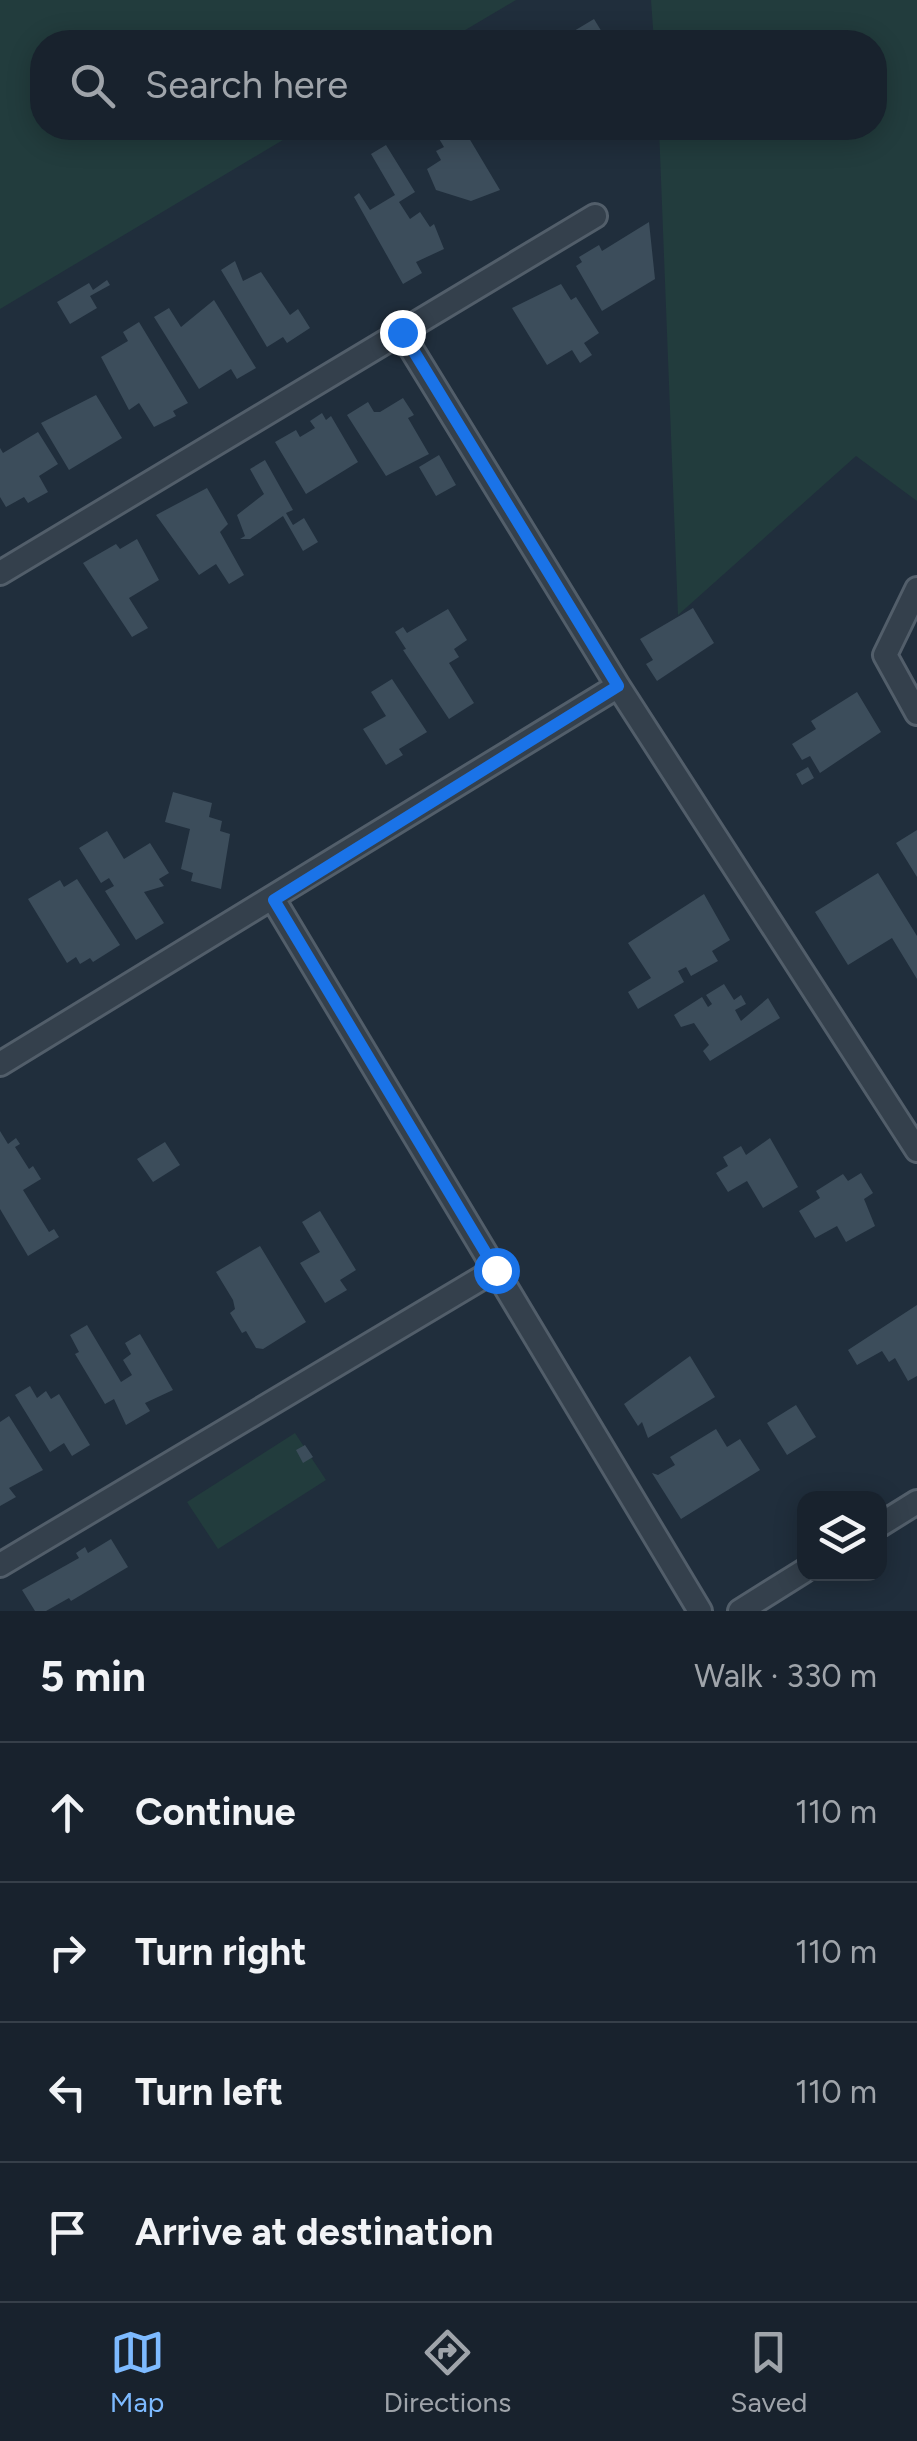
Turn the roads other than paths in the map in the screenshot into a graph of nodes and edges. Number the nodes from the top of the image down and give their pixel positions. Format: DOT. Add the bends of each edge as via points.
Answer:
graph roads {
  1 [pos="595,216"];
  2 [pos="402,332"];
  3 [pos="0,572"];
  4 [pos="917,589"];
  5 [pos="618,686"];
  6 [pos="917,714"];
  7 [pos="274,900"];
  8 [pos="0,1064"];
  9 [pos="917,1150"];
  10 [pos="496,1270"];
  11 [pos="917,1502"];
  12 [pos="887,1521"];
  13 [pos="0,1566"];
  14 [pos="797,1575"];
  15 [pos="700,1611"];
  16 [pos="740,1611"];
  1 -- 2 [label="street"];
  2 -- 3 [label="street"];
  2 -- 5 [label="street"];
  4 -- 6 [label="street" via="884,656"];
  5 -- 7 [label="street"];
  5 -- 9 [label="street"];
  7 -- 8 [label="street"];
  7 -- 10 [label="street"];
  10 -- 13 [label="street"];
  10 -- 15 [label="street"];
  11 -- 12 [label="street"];
  14 -- 16 [label="street"];
}
